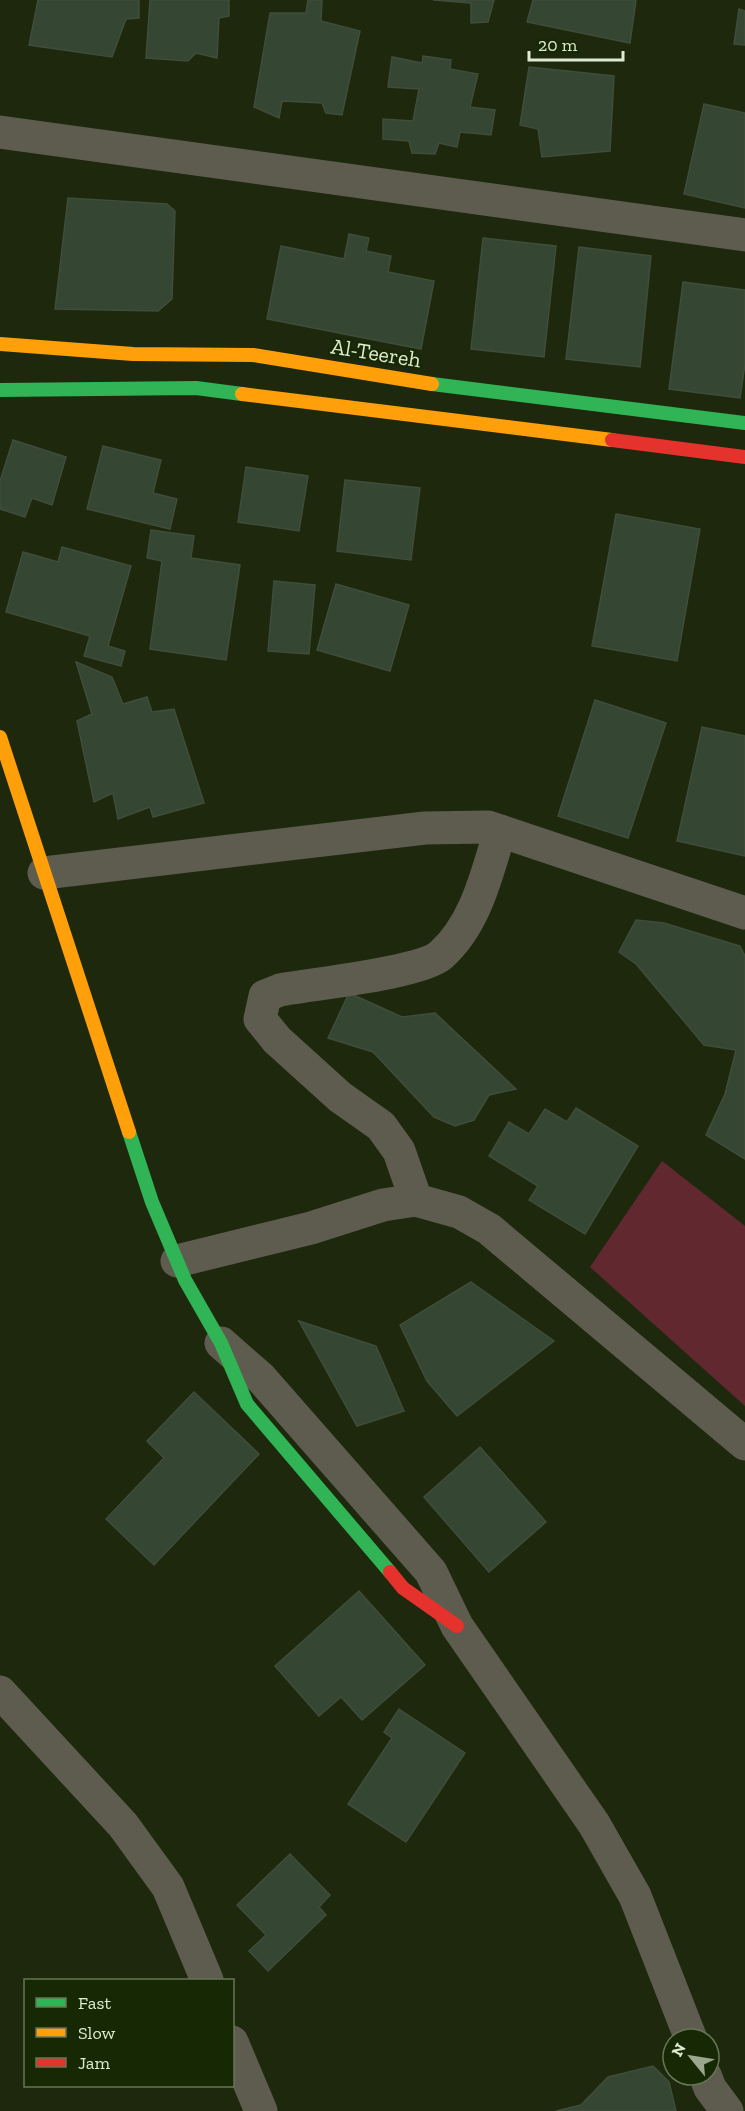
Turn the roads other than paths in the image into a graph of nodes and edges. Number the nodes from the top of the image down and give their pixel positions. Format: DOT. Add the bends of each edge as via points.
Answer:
graph roads {
  1 [pos="0,132"];
  2 [pos="745,235"];
  3 [pos="0,344"];
  4 [pos="0,390"];
  5 [pos="745,423"];
  6 [pos="745,457"];
  7 [pos="0,737"];
  8 [pos="500,831"];
  9 [pos="44,873"];
  10 [pos="745,914"];
  11 [pos="416,1200"];
  12 [pos="177,1261"];
  13 [pos="221,1343"];
  14 [pos="745,1444"];
  15 [pos="0,1692"];
  16 [pos="207,1979"];
  17 [pos="686,2027"];
  18 [pos="234,2047"];
  19 [pos="710,2087"];
  20 [pos="261,2111"];
  21 [pos="727,2111"];
  1 -- 2 [label="street"];
  3 -- 5 [label="main road, Al-Teereh" via="133,354 253,355 491,393"];
  4 -- 6 [label="main road" via="196,388"];
  7 -- 9 [label="main road"];
  8 -- 9 [label="street" via="488,827 425,828"];
  8 -- 10 [label="street"];
  8 -- 11 [label="street" via="479,897 440,956 415,967 280,990 265,996 261,1007 260,1019 277,1041 340,1097 381,1126 399,1150"];
  9 -- 12 [label="main road" via="152,1202"];
  11 -- 12 [label="street" via="383,1205 311,1228"];
  11 -- 14 [label="street" via="459,1212 489,1229"];
  12 -- 13 [label="main road"];
  13 -- 17 [label="street" via="261,1378 431,1572 457,1626 594,1824 629,1885"];
  15 -- 16 [label="street" via="123,1825 168,1887"];
  18 -- 20 [label="street"];
  19 -- 21 [label="street"];
}
